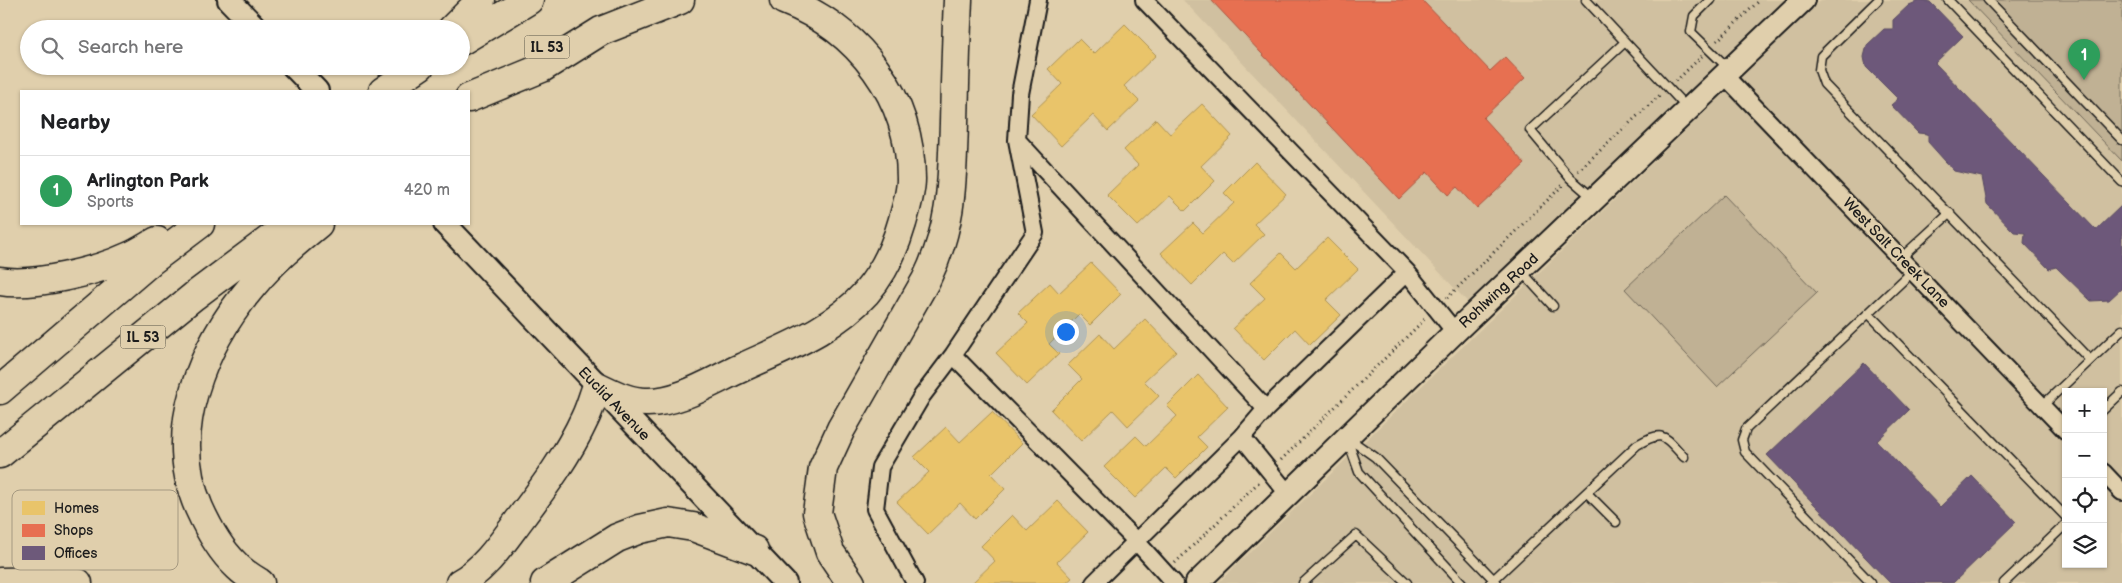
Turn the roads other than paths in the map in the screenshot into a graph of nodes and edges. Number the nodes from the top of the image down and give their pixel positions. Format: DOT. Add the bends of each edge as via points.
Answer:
graph roads {
  1 [pos="229,0"];
  2 [pos="480,0"];
  3 [pos="529,0"];
  4 [pos="624,0"];
  5 [pos="680,0"];
  6 [pos="784,0"];
  7 [pos="958,0"];
  8 [pos="1038,0"];
  9 [pos="1144,0"];
  10 [pos="1586,0"];
  11 [pos="1710,0"];
  12 [pos="1803,0"];
  13 [pos="1878,0"];
  14 [pos="1948,0"];
  15 [pos="1988,0"];
  16 [pos="248,20"];
  17 [pos="461,20"];
  18 [pos="470,36"];
  19 [pos="1625,42"];
  20 [pos="1728,73"];
  21 [pos="302,75"];
  22 [pos="405,75"];
  23 [pos="316,90"];
  24 [pos="384,90"];
  25 [pos="470,95"];
  26 [pos="470,96"];
  27 [pos="1688,110"];
  28 [pos="1017,140"];
  29 [pos="2122,140"];
  30 [pos="2122,182"];
  31 [pos="1595,199"];
  32 [pos="1950,214"];
  33 [pos="184,225"];
  34 [pos="199,225"];
  35 [pos="289,225"];
  36 [pos="317,225"];
  37 [pos="446,225"];
  38 [pos="1901,258"];
  39 [pos="1520,270"];
  40 [pos="1913,271"];
  41 [pos="1407,272"];
  42 [pos="0,281"];
  43 [pos="1553,306"];
  44 [pos="1868,314"];
  45 [pos="2122,330"];
  46 [pos="1455,332"];
  47 [pos="954,355"];
  48 [pos="2090,360"];
  49 [pos="596,386"];
  50 [pos="0,390"];
  51 [pos="2122,392"];
  52 [pos="2042,406"];
  53 [pos="2107,406"];
  54 [pos="1266,409"];
  55 [pos="2062,427"];
  56 [pos="1242,437"];
  57 [pos="1347,437"];
  58 [pos="0,454"];
  59 [pos="1684,457"];
  60 [pos="1587,493"];
  61 [pos="1289,495"];
  62 [pos="2062,513"];
  63 [pos="1616,522"];
  64 [pos="2062,528"];
  65 [pos="1136,541"];
  66 [pos="754,550"];
  67 [pos="1169,578"];
  68 [pos="0,582"];
  69 [pos="1493,582"];
  70 [pos="78,583"];
  71 [pos="260,583"];
  72 [pos="460,583"];
  73 [pos="545,583"];
  74 [pos="786,583"];
  75 [pos="850,583"];
  76 [pos="915,583"];
  77 [pos="1094,583"];
  78 [pos="1197,583"];
  79 [pos="1303,583"];
  80 [pos="1407,583"];
  81 [pos="1462,583"];
  82 [pos="1871,583"];
  83 [pos="2004,583"];
  1 -- 16 [label="main road"];
  2 -- 17 [label="highway"];
  3 -- 18 [label="highway"];
  4 -- 25 [label="highway, IL 53"];
  5 -- 26 [label="highway" via="601,31 542,68"];
  6 -- 49 [label="highway" via="826,20 863,52 882,75 900,116 909,150 911,180 897,240 885,265 867,291 825,328 674,398 646,402 622,398"];
  7 -- 75 [label="highway" via="952,187 946,231 926,280 841,429 823,468 817,513 830,552"];
  8 -- 28 [label="street" via="1020,94"];
  9 -- 41 [label="street"];
  10 -- 19 [label="lane"];
  11 -- 20 [label="lane" via="1694,16 1691,32"];
  12 -- 20 [label="main road, Rohlwing Road"];
  13 -- 32 [label="lane" via="1821,56 1819,70 1824,84"];
  14 -- 30 [label="lane"];
  15 -- 29 [label="lane"];
  19 -- 27 [label="lane"];
  19 -- 31 [label="lane" via="1530,130 1570,178"];
  20 -- 27 [label="main road, Rohlwing Road"];
  20 -- 38 [label="street, West Salt Creek Lane"];
  21 -- 23 [label="main road"];
  22 -- 24 [label="highway"];
  27 -- 31 [label="main road, Rohlwing Road"];
  28 -- 47 [label="street" via="1035,233"];
  28 -- 54 [label="street"];
  31 -- 39 [label="main road, Rohlwing Road"];
  32 -- 38 [label="lane"];
  32 -- 48 [label="lane"];
  33 -- 42 [label="highway" via="129,257 85,272 47,280"];
  34 -- 50 [label="highway" via="151,261"];
  35 -- 58 [label="highway, IL 53" via="194,296"];
  36 -- 71 [label="highway" via="283,253 234,310 204,362 187,420 189,477 206,522 236,566"];
  37 -- 49 [label="main road, Euclid Avenue"];
  38 -- 40 [label="street, West Salt Creek Lane"];
  39 -- 43 [label="lane"];
  39 -- 46 [label="main road, Rohlwing Road"];
  40 -- 44 [label="lane"];
  40 -- 52 [label="street, West Salt Creek Lane"];
  41 -- 46 [label="street"];
  41 -- 54 [label="street"];
  44 -- 62 [label="lane"];
  44 -- 82 [label="lane" via="1746,429 1742,440 1745,452"];
  45 -- 48 [label="lane"];
  46 -- 57 [label="main road, Rohlwing Road"];
  47 -- 65 [label="street"];
  47 -- 76 [label="street" via="922,396 880,468 875,509"];
  48 -- 52 [label="lane"];
  49 -- 66 [label="main road, Euclid Avenue"];
  49 -- 72 [label="highway" via="586,417 544,487 493,556"];
  51 -- 53 [label="lane"];
  52 -- 55 [label="street, West Salt Creek Lane"];
  54 -- 56 [label="street"];
  56 -- 61 [label="street"];
  56 -- 65 [label="street"];
  57 -- 61 [label="main road, Rohlwing Road"];
  57 -- 69 [label="lane" via="1375,457"];
  57 -- 81 [label="lane" via="1359,472"];
  59 -- 60 [label="lane" via="1664,437 1653,435 1637,445"];
  60 -- 63 [label="lane"];
  60 -- 69 [label="lane"];
  61 -- 78 [label="main road, Rohlwing Road"];
  64 -- 83 [label="lane"];
  65 -- 67 [label="street"];
  65 -- 77 [label="street"];
  66 -- 73 [label="highway" via="693,527 668,523 617,538"];
  66 -- 74 [label="main road, Euclid Avenue"];
  68 -- 70 [label="highway"];
  79 -- 80 [label="lane" via="1356,534"];
}
